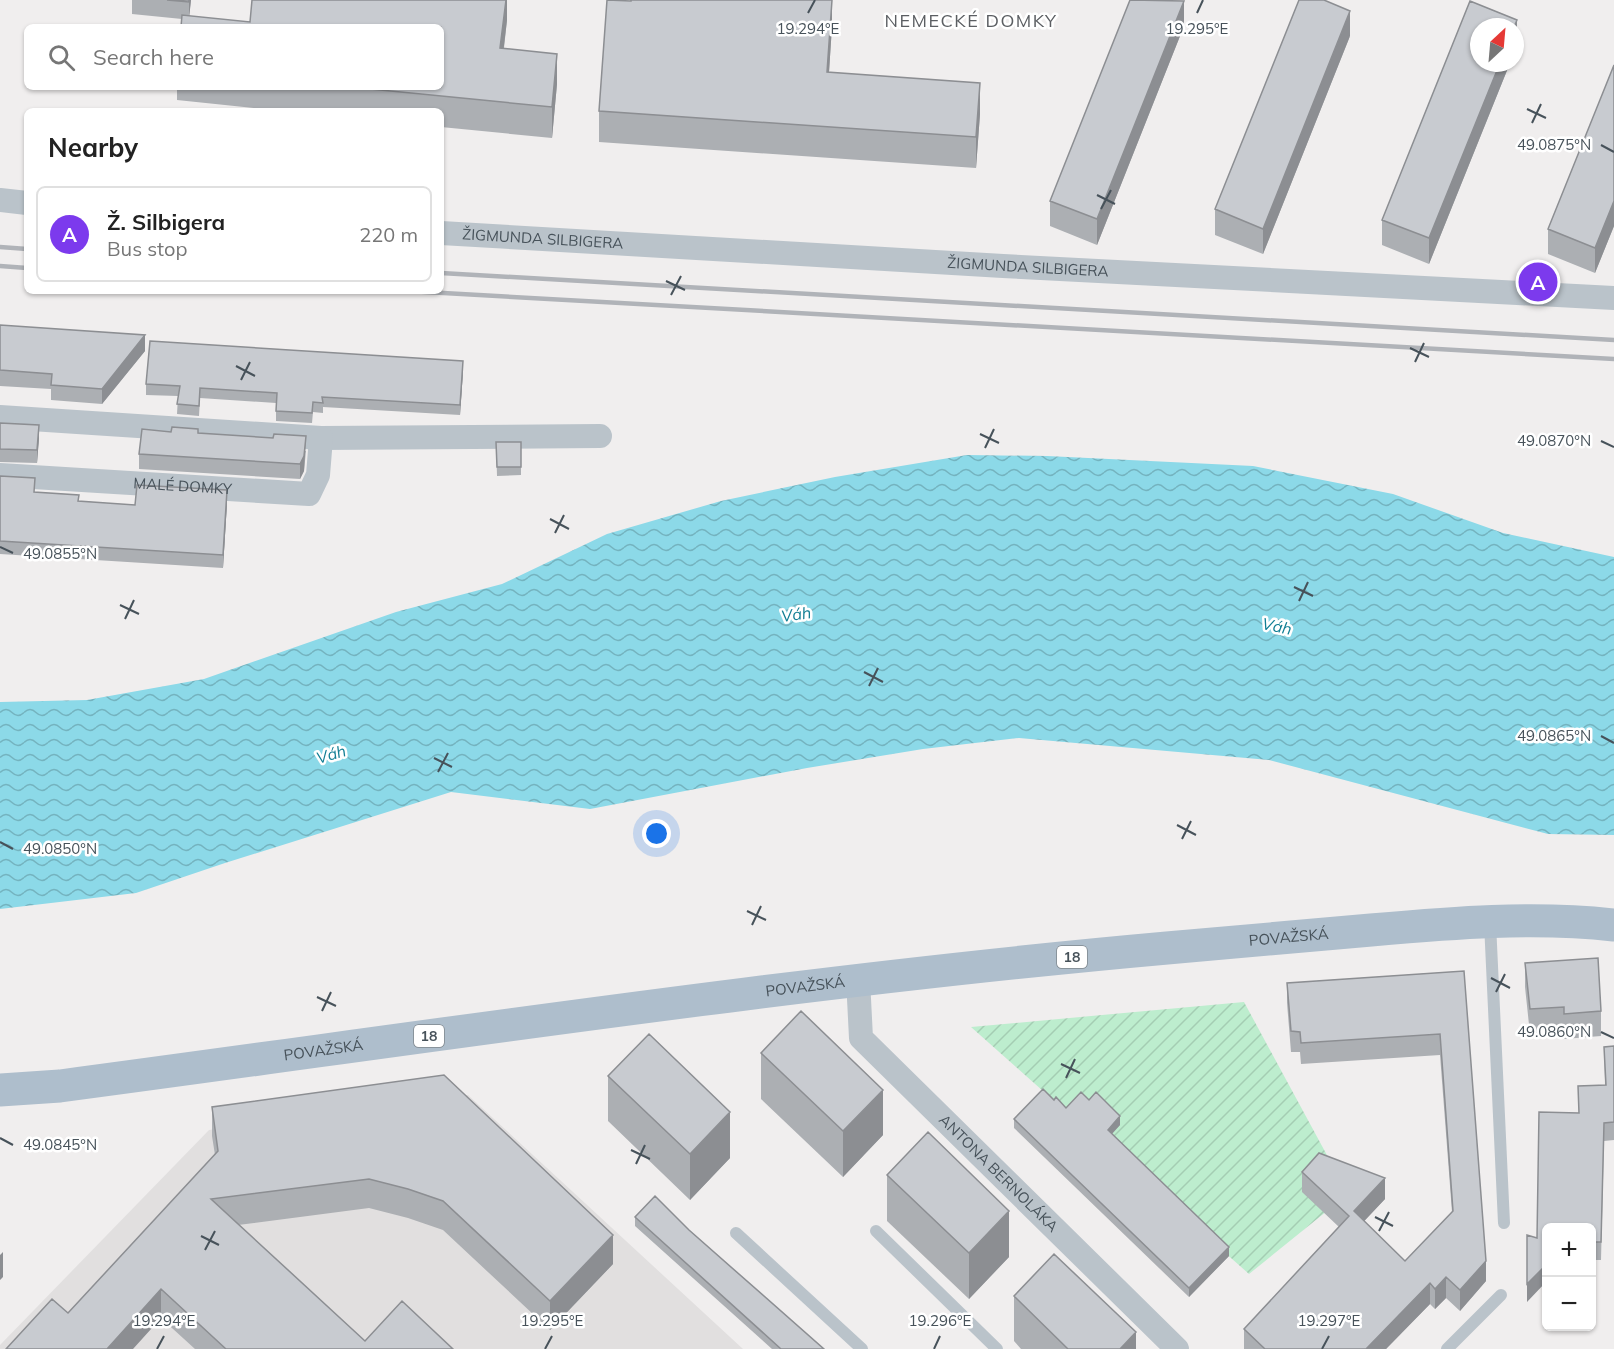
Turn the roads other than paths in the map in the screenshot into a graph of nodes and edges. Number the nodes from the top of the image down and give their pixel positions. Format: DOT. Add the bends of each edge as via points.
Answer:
graph roads {
  1 [pos="0,200"];
  2 [pos="24,203"];
  3 [pos="444,233"];
  4 [pos="1614,298"];
  5 [pos="0,417"];
  6 [pos="600,436"];
  7 [pos="321,438"];
  8 [pos="0,475"];
  9 [pos="1490,922"];
  10 [pos="1614,926"];
  11 [pos="858,980"];
  12 [pos="0,1090"];
  13 [pos="1504,1223"];
  14 [pos="876,1232"];
  15 [pos="736,1233"];
  16 [pos="1501,1295"];
  17 [pos="862,1349"];
  18 [pos="998,1349"];
  19 [pos="1177,1349"];
  20 [pos="1447,1349"];
  1 -- 2 [label="street"];
  3 -- 4 [label="street, ŽIGMUNDA SILBIGERA"];
  5 -- 7 [label="street"];
  6 -- 7 [label="street"];
  7 -- 8 [label="street, MALÉ DOMKY" via="318,476 309,494"];
  9 -- 10 [label="main road, POVAŽSKÁ / 18"];
  9 -- 11 [label="main road, POVAŽSKÁ / 18" via="1008,962"];
  9 -- 13 [label="lane"];
  11 -- 12 [label="main road, POVAŽSKÁ / 18" via="60,1086"];
  11 -- 19 [label="street, ANTONA BERNOLÁKA" via="861,1038"];
  14 -- 18 [label="lane"];
  15 -- 17 [label="lane"];
  16 -- 20 [label="lane"];
}
